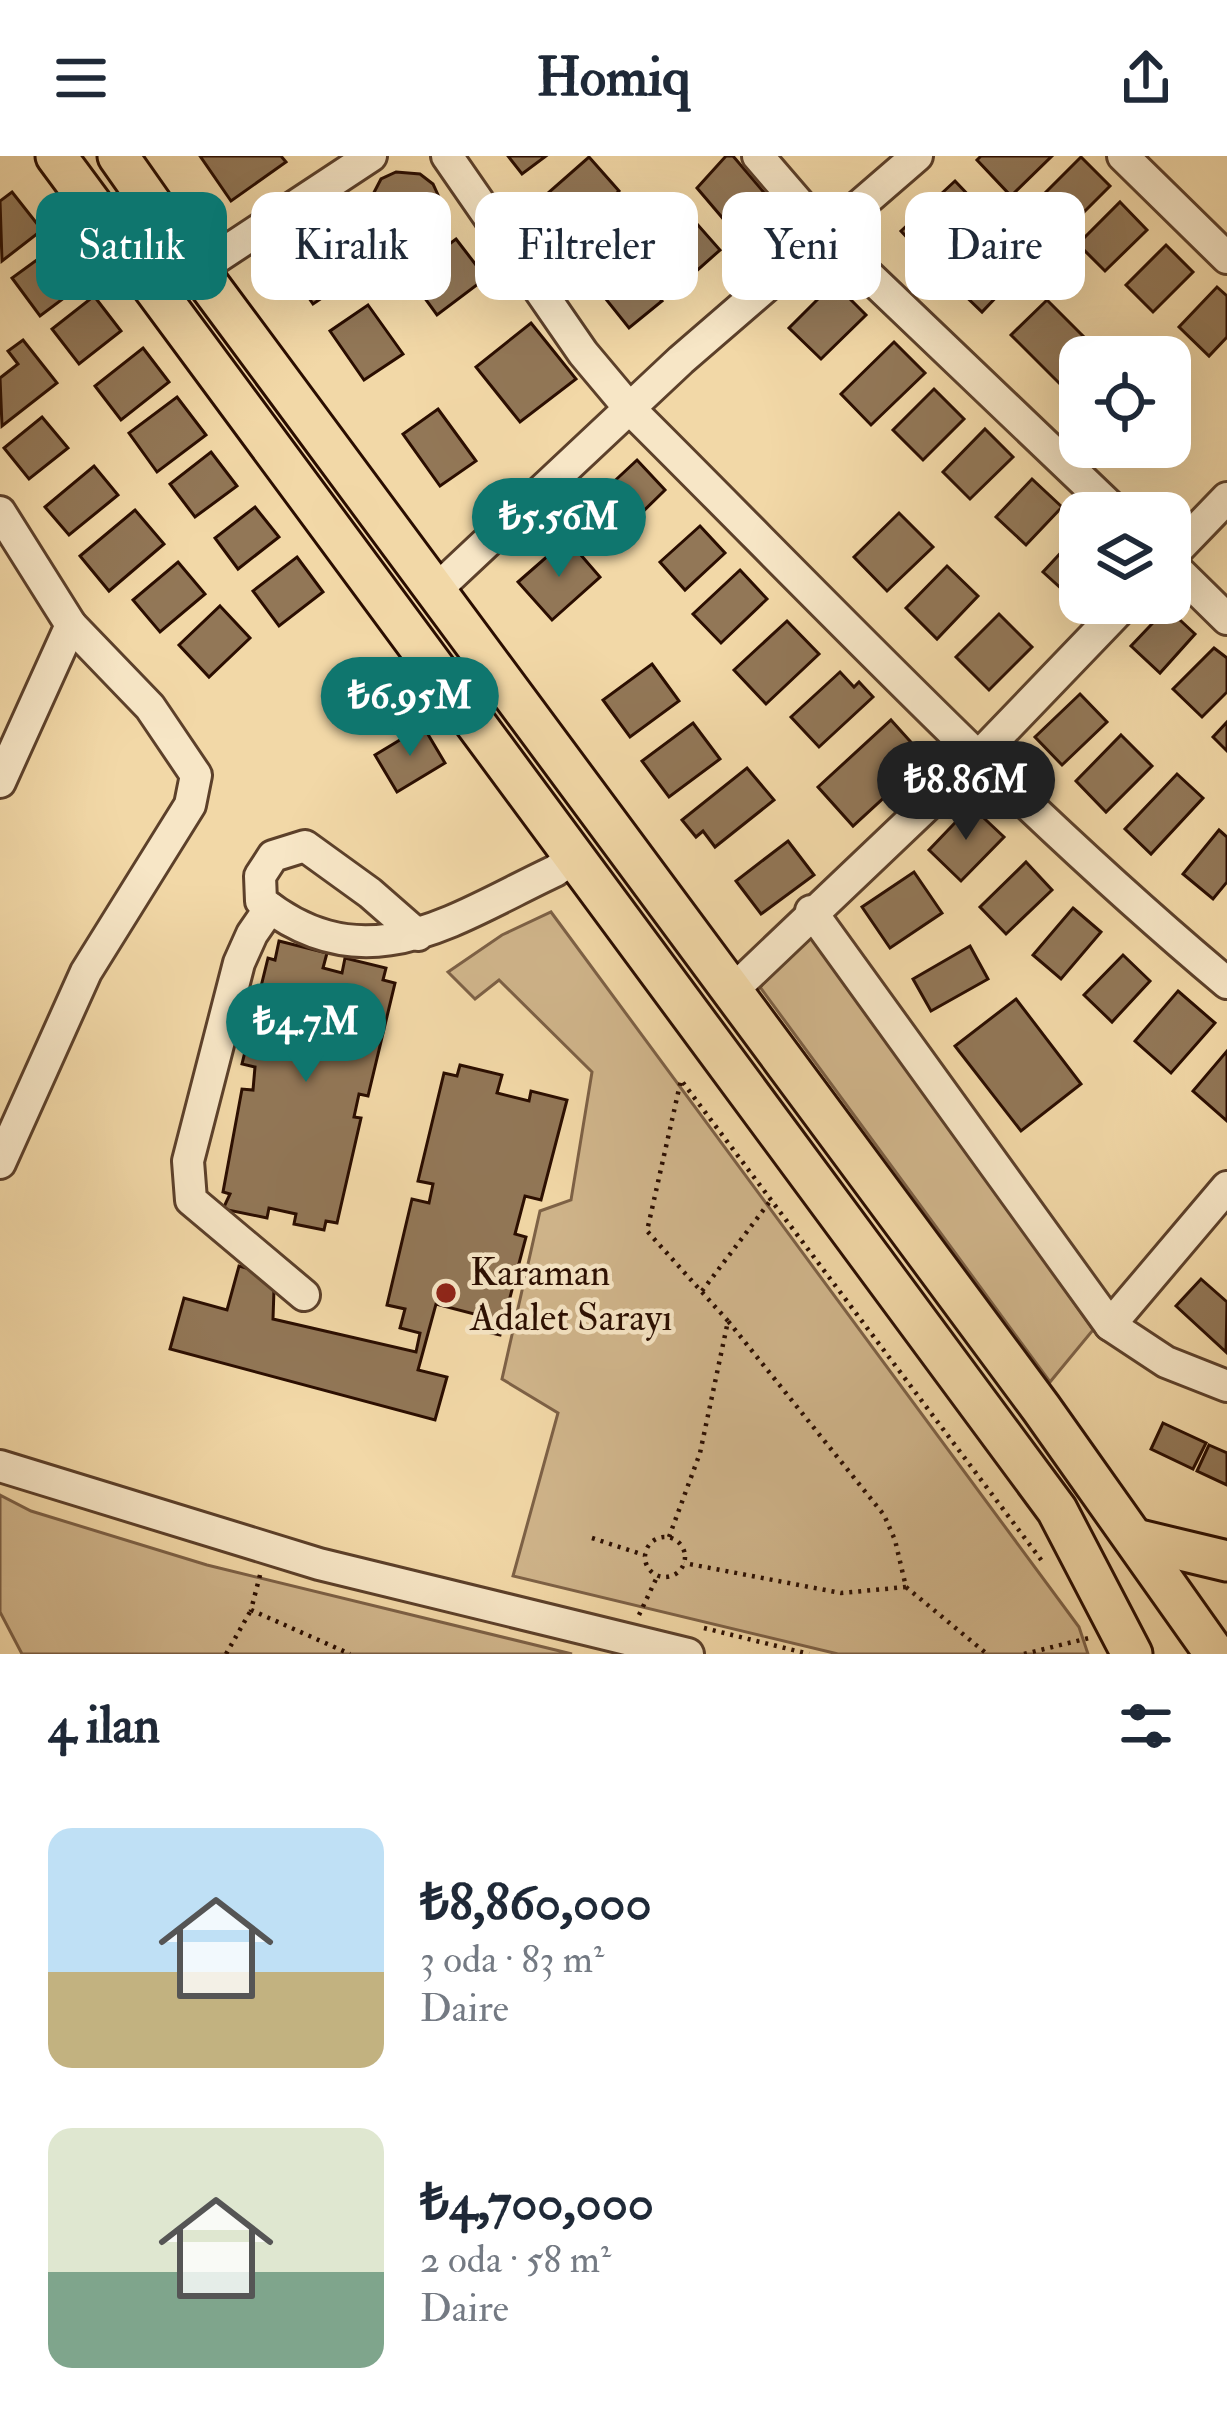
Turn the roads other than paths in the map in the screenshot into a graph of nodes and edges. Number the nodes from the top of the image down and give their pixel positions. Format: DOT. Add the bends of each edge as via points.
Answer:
graph roads {
  1 [pos="56,156"];
  2 [pos="118,156"];
  3 [pos="370,156"];
  4 [pos="446,156"];
  5 [pos="758,156"];
  6 [pos="917,156"];
  7 [pos="1123,156"];
  8 [pos="143,192"];
  9 [pos="789,192"];
  10 [pos="876,192"];
  11 [pos="227,251"];
  12 [pos="1227,258"];
  13 [pos="881,288"];
  14 [pos="220,300"];
  15 [pos="753,300"];
  16 [pos="630,409"];
  17 [pos="1095,492"];
  18 [pos="1227,498"];
  19 [pos="0,512"];
  20 [pos="1191,537"];
  21 [pos="1191,582"];
  22 [pos="437,589"];
  23 [pos="1227,619"];
  24 [pos="1106,624"];
  25 [pos="71,625"];
  26 [pos="979,756"];
  27 [pos="0,782"];
  28 [pos="574,857"];
  29 [pos="270,908"];
  30 [pos="811,911"];
  31 [pos="418,935"];
  32 [pos="1227,983"];
  33 [pos="732,991"];
  34 [pos="0,1163"];
  35 [pos="1227,1187"];
  36 [pos="304,1295"];
  37 [pos="1110,1325"];
  38 [pos="1227,1386"];
  39 [pos="0,1466"];
  40 [pos="1135,1539"];
  41 [pos="1227,1561"];
  42 [pos="696,1641"];
  43 [pos="1132,1654"];
  44 [pos="1215,1654"];
  1 -- 28 [label="main road"];
  2 -- 8 [label="main road"];
  3 -- 11 [label="street"];
  4 -- 16 [label="street"];
  5 -- 9 [label="street"];
  6 -- 10 [label="street"];
  7 -- 12 [label="street"];
  13 -- 17 [label="street"];
  14 -- 22 [label="main road"];
  15 -- 16 [label="street"];
  16 -- 22 [label="street"];
  16 -- 26 [label="street"];
  18 -- 20 [label="street"];
  19 -- 25 [label="street"];
  21 -- 23 [label="street"];
  22 -- 33 [label="main road"];
  24 -- 26 [label="street"];
  25 -- 27 [label="street"];
  25 -- 34 [label="street" via="149,707 196,775 190,806 86,972"];
  26 -- 30 [label="street"];
  26 -- 32 [label="street"];
  28 -- 31 [label="street"];
  28 -- 43 [label="main road" via="1057,1510"];
  29 -- 31 [label="street" via="342,941"];
  29 -- 31 [label="street" via="258,889 266,865 282,850 304,846"];
  29 -- 36 [label="street" via="239,963 187,1185 190,1200"];
  30 -- 33 [label="street"];
  30 -- 37 [label="street"];
  33 -- 40 [label="main road"];
  35 -- 37 [label="street"];
  37 -- 38 [label="street" via="1166,1361"];
  39 -- 42 [label="street" via="267,1548 628,1639"];
  40 -- 41 [label="main road"];
  40 -- 44 [label="main road"];
}
